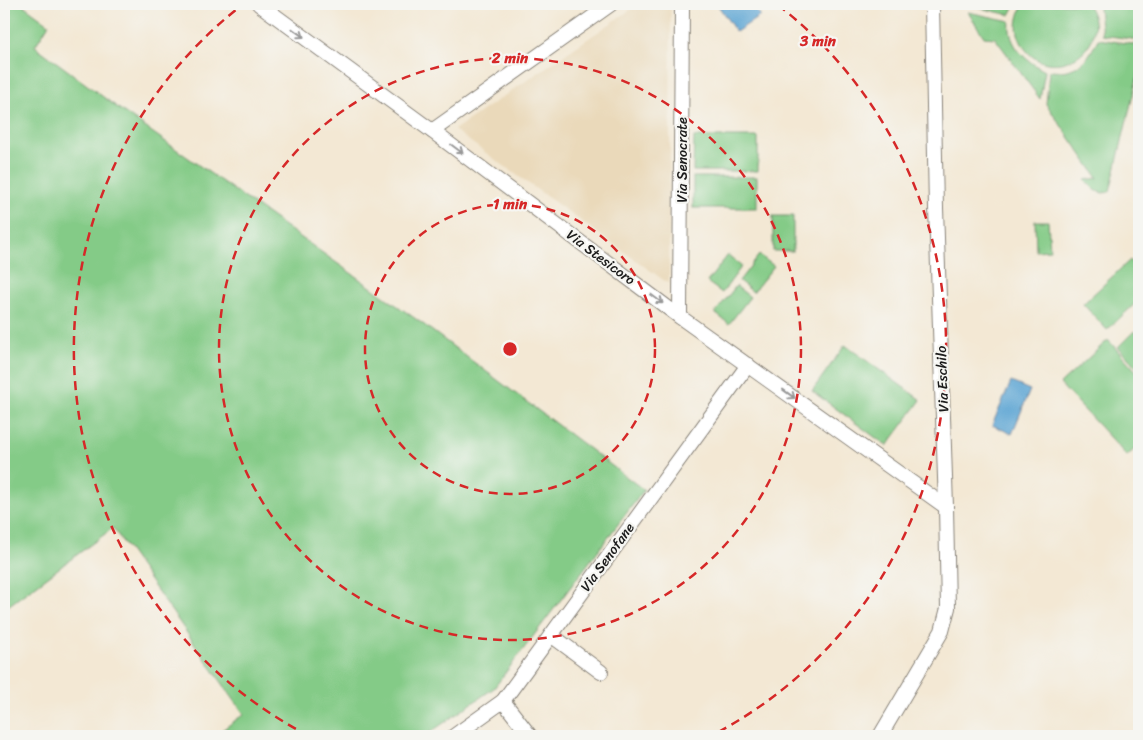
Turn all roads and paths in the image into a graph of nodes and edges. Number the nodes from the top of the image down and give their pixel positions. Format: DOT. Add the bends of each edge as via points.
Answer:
graph roads {
  1 [pos="611,4"];
  2 [pos="682,4"];
  3 [pos="932,4"];
  4 [pos="265,5"];
  5 [pos="432,130"];
  6 [pos="680,316"];
  7 [pos="748,365"];
  8 [pos="946,507"];
  9 [pos="551,635"];
  10 [pos="601,672"];
  11 [pos="503,701"];
  12 [pos="454,736"];
  13 [pos="530,736"];
  14 [pos="880,736"];
  1 -- 5 [label="street"];
  2 -- 6 [label="street, Via Senocrate"];
  3 -- 8 [label="street, Via Eschilo"];
  4 -- 5 [label="street, Via Stesicoro, one-way"];
  5 -- 6 [label="street, Via Stesicoro, one-way"];
  6 -- 7 [label="street, Via Stesicoro"];
  7 -- 8 [label="street, Via Stesicoro, one-way"];
  7 -- 9 [label="street, Via Senofane"];
  8 -- 14 [label="street, Via Eschilo" via="946,622"];
  9 -- 10 [label="street"];
  9 -- 11 [label="street, Via Senofane"];
  11 -- 12 [label="street, Via Senofane"];
  11 -- 13 [label="street"];
}
